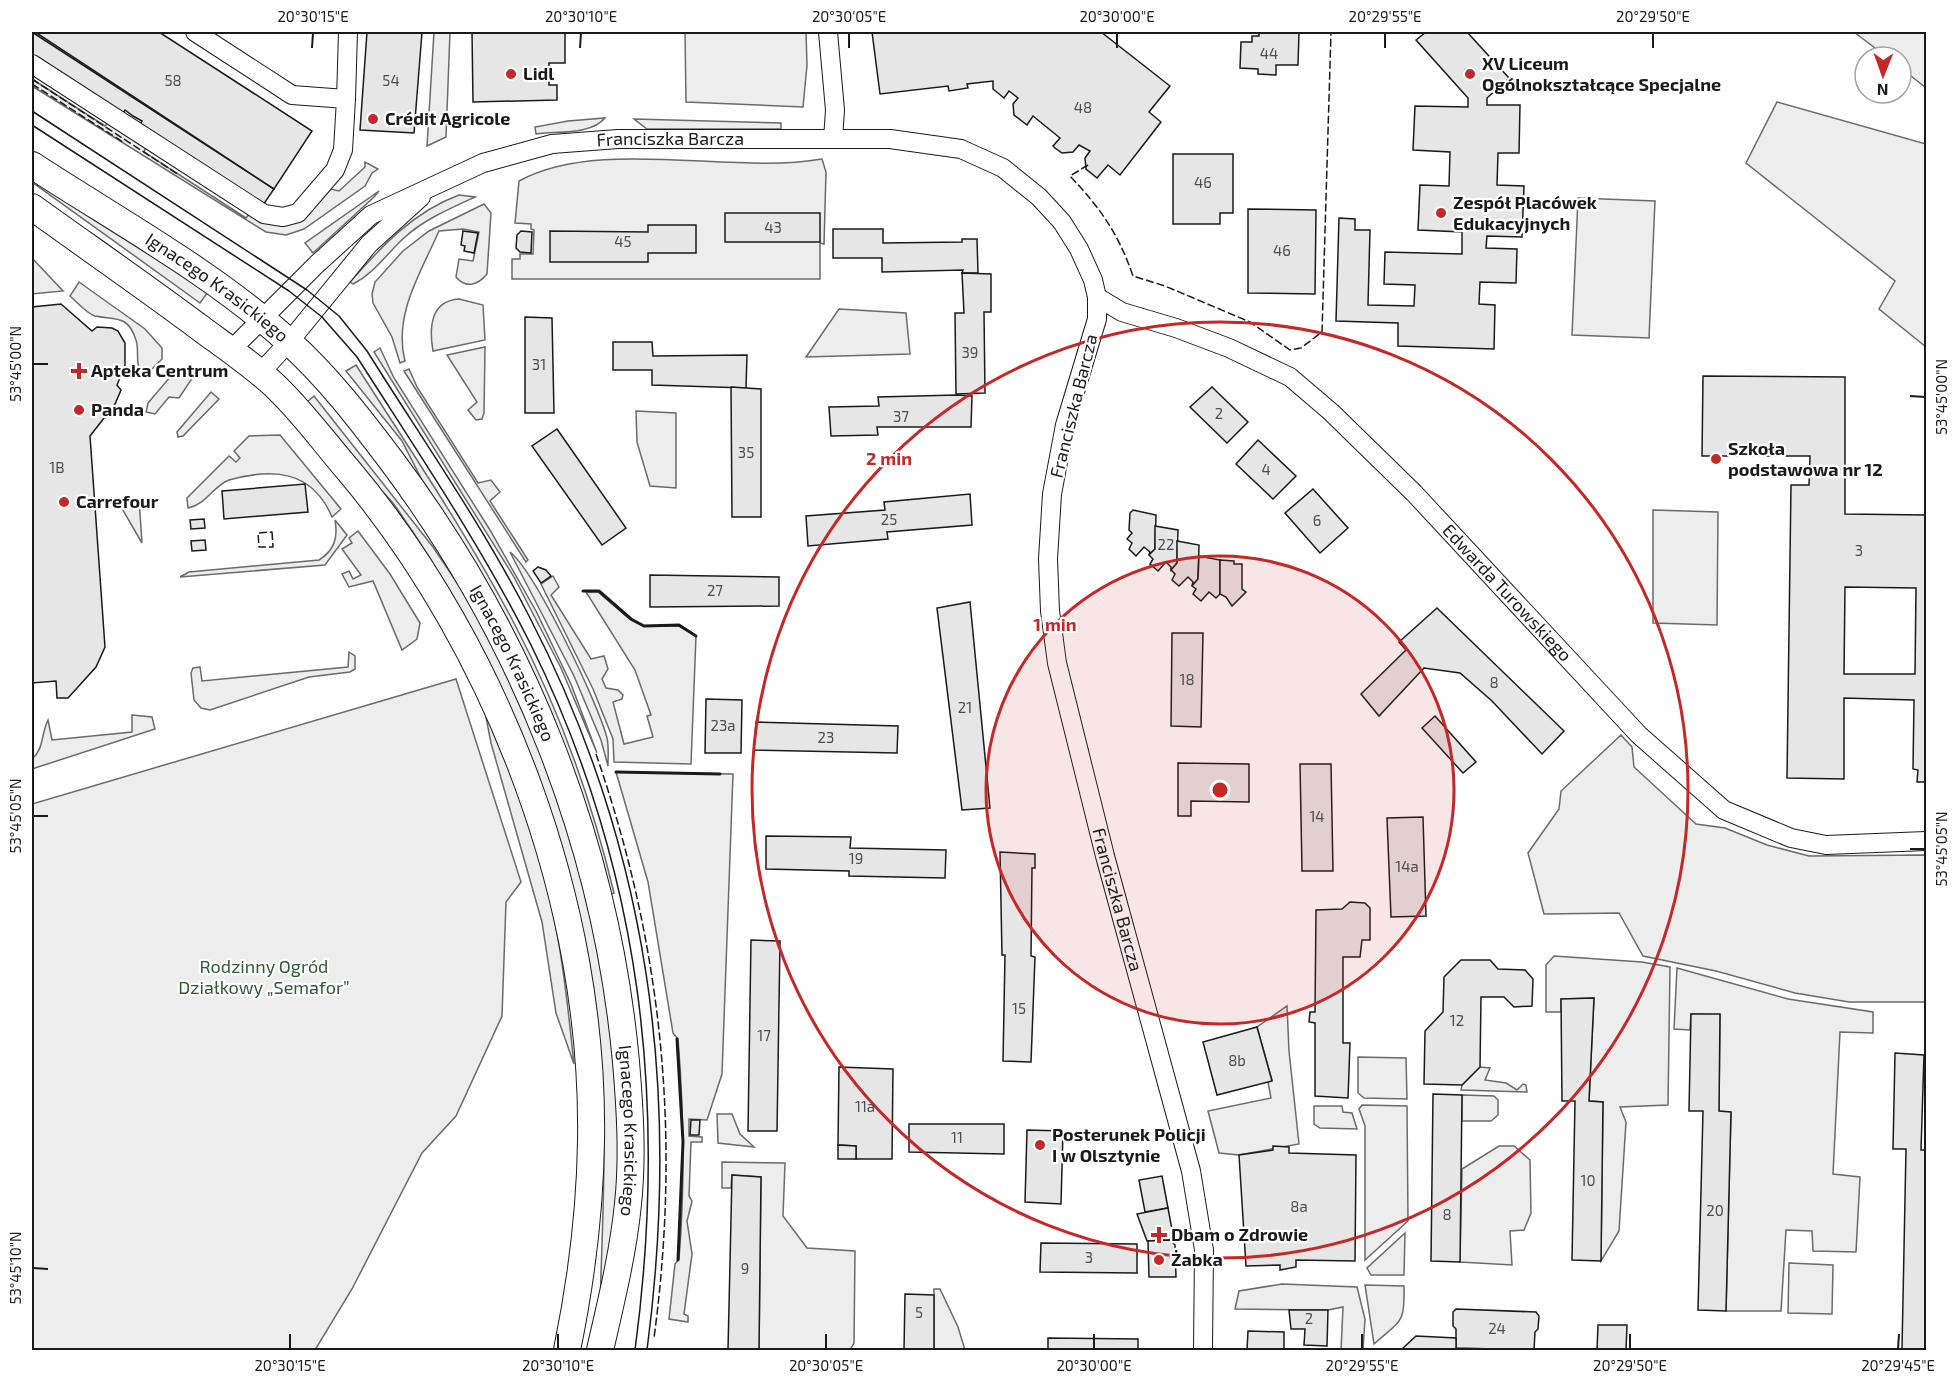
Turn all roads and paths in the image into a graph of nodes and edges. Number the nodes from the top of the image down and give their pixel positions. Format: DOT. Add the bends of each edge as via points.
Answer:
graph roads {
  1 [pos="195,32"];
  2 [pos="348,32"];
  3 [pos="828,32"];
  4 [pos="32,64"];
  5 [pos="346,99"];
  6 [pos="833,139"];
  7 [pos="32,165"];
  8 [pos="433,186"];
  9 [pos="32,207"];
  10 [pos="1096,297"];
  11 [pos="261,318"];
  12 [pos="289,342"];
  13 [pos="231,350"];
  14 [pos="260,373"];
  15 [pos="1926,841"];
  16 [pos="567,1350"];
  17 [pos="600,1350"];
  18 [pos="1203,1350"];
  1 -- 5 [label="street" via="292,95"];
  2 -- 5 [label="street"];
  3 -- 6 [label="street" via="835,110"];
  4 -- 5 [label="street" via="264,214 283,217 298,213 339,164"];
  6 -- 8 [label="street, Franciszka Barcza" via="576,141 506,155"];
  6 -- 10 [label="street, Franciszka Barcza" via="890,139 961,149 1003,168 1062,222 1079,249"];
  7 -- 11 [label="main road, Ignacego Krasickiego" via="219,286"];
  8 -- 11 [label="street, Franciszka Barcza" via="371,215"];
  8 -- 12 [label="street, Franciszka Barcza" via="369,244"];
  9 -- 13 [label="main road, Ignacego Krasickiego"];
  10 -- 15 [label="street, Edwarda Turowskiego" via="1122,312 1229,348 1290,377 1414,493 1639,735 1724,810 1791,838 1826,845"];
  10 -- 18 [label="street, Franciszka Barcza" via="1096,319 1065,425 1052,494 1050,611 1072,727 1191,1171 1204,1250"];
  11 -- 12 [label="main road, Ignacego Krasickiego"];
  11 -- 13 [label="street, Franciszka Barcza"];
  12 -- 14 [label="street, Franciszka Barcza"];
  12 -- 17 [label="main road, Ignacego Krasickiego" via="326,379 415,492 477,588 533,699 572,800 603,914 622,1022 629,1097 629,1203"];
  13 -- 14 [label="main road, Ignacego Krasickiego"];
  14 -- 16 [label="main road, Ignacego Krasickiego" via="293,405 375,502 445,606 503,723 551,856 579,991 591,1138 587,1219"];
}
